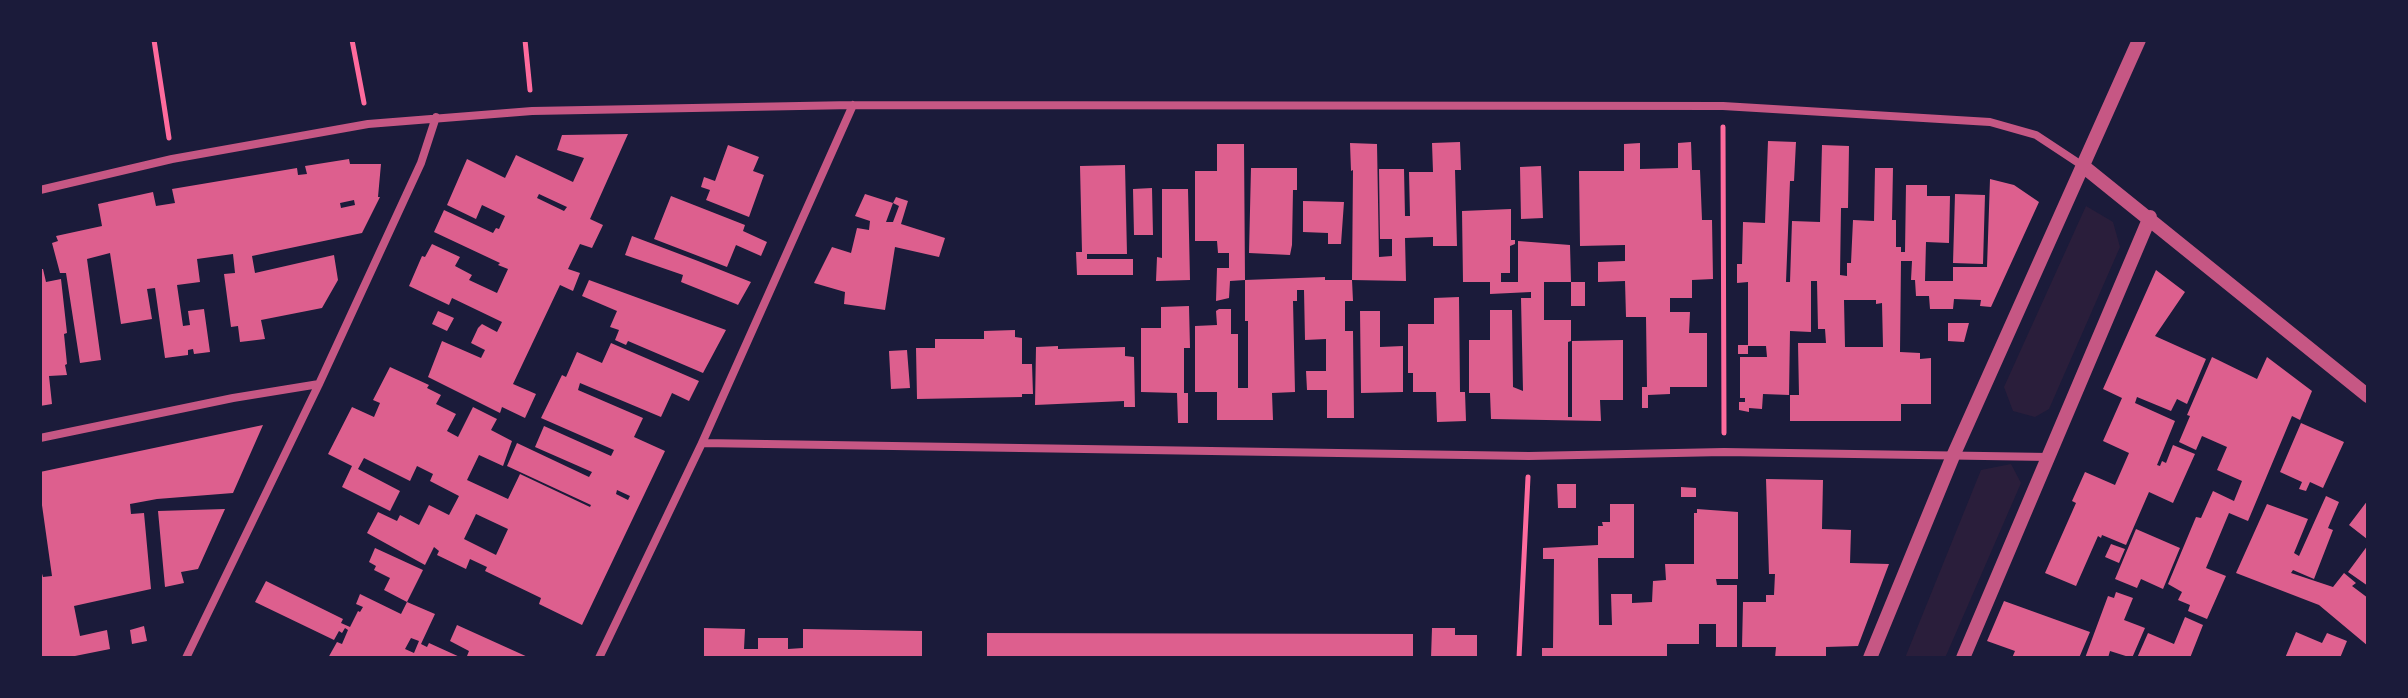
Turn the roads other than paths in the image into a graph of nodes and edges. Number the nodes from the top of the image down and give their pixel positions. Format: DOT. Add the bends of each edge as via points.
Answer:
graph roads {
  1 [pos="2139,40"];
  2 [pos="853,105"];
  3 [pos="436,117"];
  4 [pos="2083,166"];
  5 [pos="40,190"];
  6 [pos="2150,217"];
  7 [pos="319,384"];
  8 [pos="2368,396"];
  9 [pos="40,438"];
  10 [pos="702,443"];
  11 [pos="1953,456"];
  12 [pos="2050,457"];
  13 [pos="186,658"];
  14 [pos="599,658"];
  15 [pos="1870,658"];
  16 [pos="1963,658"];
  1 -- 4 [label="street"];
  2 -- 3 [label="street"];
  2 -- 4 [label="street" via="1723,106 1990,122 2036,135"];
  2 -- 10 [label="street"];
  3 -- 5 [label="street" via="172,159"];
  3 -- 7 [label="street" via="421,163"];
  4 -- 6 [label="street"];
  4 -- 11 [label="street"];
  6 -- 8 [label="street"];
  6 -- 12 [label="street"];
  7 -- 9 [label="street"];
  7 -- 13 [label="street"];
  10 -- 11 [label="street" via="1529,456"];
  10 -- 14 [label="street"];
  11 -- 12 [label="street"];
  11 -- 15 [label="street"];
  12 -- 16 [label="street"];
}
